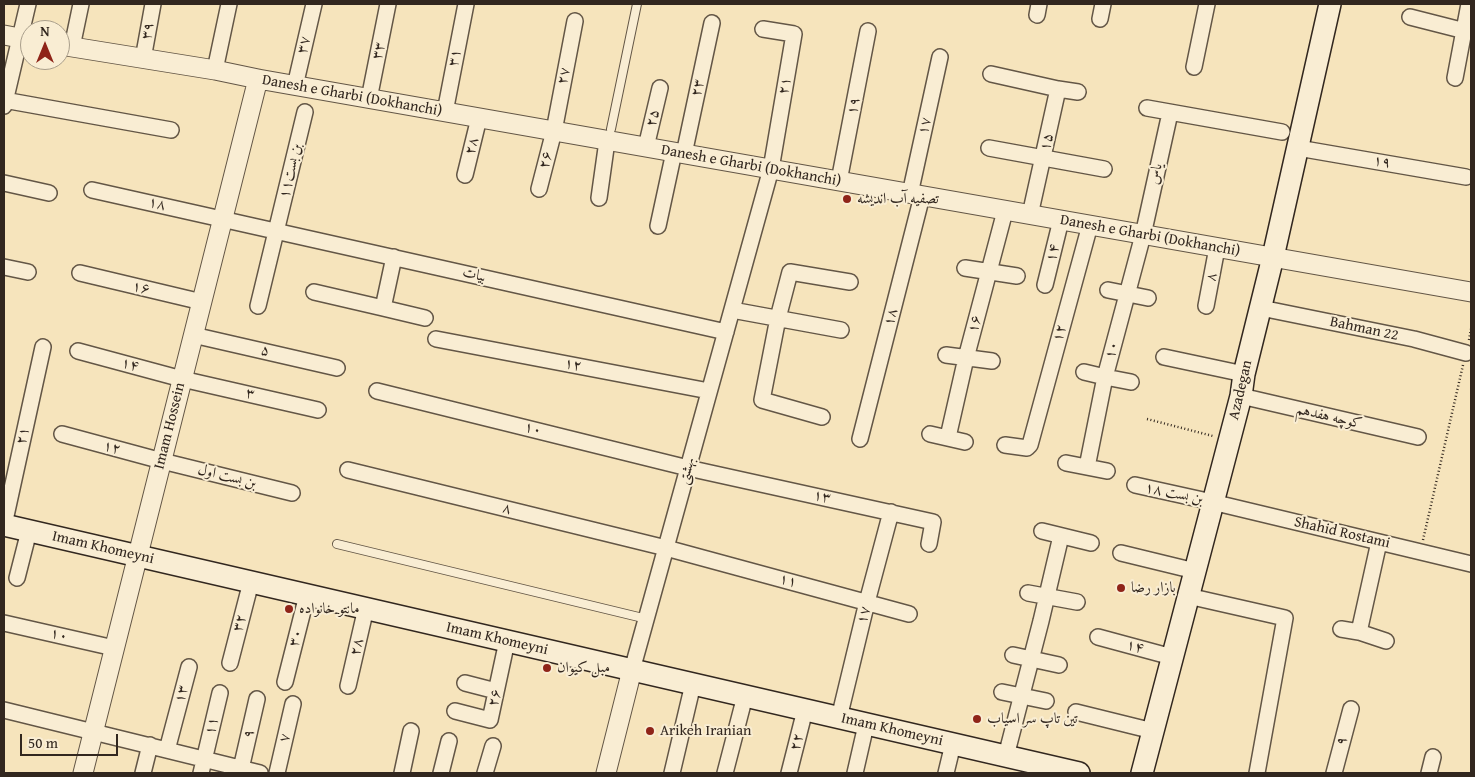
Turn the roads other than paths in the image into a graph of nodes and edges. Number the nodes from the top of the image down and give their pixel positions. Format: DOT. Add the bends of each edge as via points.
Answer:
graph roads {
  1 [pos="28,4"];
  2 [pos="81,4"];
  3 [pos="153,4"];
  4 [pos="229,4"];
  5 [pos="314,4"];
  6 [pos="388,4"];
  7 [pos="466,4"];
  8 [pos="637,4"];
  9 [pos="1207,4"];
  10 [pos="1330,4"];
  11 [pos="1469,4"];
  12 [pos="1410,17"];
  13 [pos="575,21"];
  14 [pos="712,23"];
  15 [pos="763,29"];
  16 [pos="868,31"];
  17 [pos="1465,31"];
  18 [pos="70,35"];
  19 [pos="18,38"];
  20 [pos="70,47"];
  21 [pos="940,57"];
  22 [pos="143,59"];
  23 [pos="1194,67"];
  24 [pos="215,70"];
  25 [pos="991,74"];
  26 [pos="1455,78"];
  27 [pos="258,79"];
  28 [pos="295,86"];
  29 [pos="660,88"];
  30 [pos="1058,89"];
  31 [pos="1078,92"];
  32 [pos="369,99"];
  33 [pos="4,102"];
  34 [pos="1147,108"];
  35 [pos="305,112"];
  36 [pos="445,112"];
  37 [pos="1170,112"];
  38 [pos="479,118"];
  39 [pos="171,130"];
  40 [pos="554,131"];
  41 [pos="1282,132"];
  42 [pos="609,135"];
  43 [pos="646,147"];
  44 [pos="988,148"];
  45 [pos="1298,148"];
  46 [pos="679,153"];
  47 [pos="1043,159"];
  48 [pos="771,169"];
  49 [pos="1104,170"];
  50 [pos="465,175"];
  51 [pos="1466,177"];
  52 [pos="839,181"];
  53 [pos="4,183"];
  54 [pos="539,189"];
  55 [pos="92,190"];
  56 [pos="49,193"];
  57 [pos="916,195"];
  58 [pos="599,198"];
  59 [pos="1005,211"];
  60 [pos="1030,215"];
  61 [pos="223,218"];
  62 [pos="1061,220"];
  63 [pos="1090,225"];
  64 [pos="658,226"];
  65 [pos="277,231"];
  66 [pos="1143,235"];
  67 [pos="1217,248"];
  68 [pos="394,257"];
  69 [pos="1273,257"];
  70 [pos="4,267"];
  71 [pos="965,268"];
  72 [pos="988,271"];
  73 [pos="28,272"];
  74 [pos="80,273"];
  75 [pos="1016,276"];
  76 [pos="850,282"];
  77 [pos="1045,285"];
  78 [pos="1108,290"];
  79 [pos="314,292"];
  80 [pos="1471,292"];
  81 [pos="1126,294"];
  82 [pos="1148,298"];
  83 [pos="202,302"];
  84 [pos="258,306"];
  85 [pos="1206,306"];
  86 [pos="383,308"];
  87 [pos="1261,308"];
  88 [pos="732,310"];
  89 [pos="425,318"];
  90 [pos="778,318"];
  91 [pos="841,330"];
  92 [pos="726,332"];
  93 [pos="194,335"];
  94 [pos="436,339"];
  95 [pos="42,347"];
  96 [pos="78,351"];
  97 [pos="1466,353"];
  98 [pos="946,355"];
  99 [pos="1164,357"];
  100 [pos="966,358"];
  101 [pos="992,361"];
  102 [pos="337,368"];
  103 [pos="1084,372"];
  104 [pos="1244,374"];
  105 [pos="1105,377"];
  106 [pos="182,379"];
  107 [pos="1131,382"];
  108 [pos="377,390"];
  109 [pos="709,391"];
  110 [pos="1241,396"];
  111 [pos="318,410"];
  112 [pos="822,417"];
  113 [pos="62,434"];
  114 [pos="930,434"];
  115 [pos="948,437"];
  116 [pos="1418,437"];
  117 [pos="860,439"];
  118 [pos="965,442"];
  119 [pos="1005,445"];
  120 [pos="162,461"];
  121 [pos="1066,463"];
  122 [pos="1087,467"];
  123 [pos="688,468"];
  124 [pos="348,470"];
  125 [pos="1107,471"];
  126 [pos="1135,485"];
  127 [pos="292,493"];
  128 [pos="1212,502"];
  129 [pos="891,512"];
  130 [pos="4,525"];
  131 [pos="30,531"];
  132 [pos="1042,531"];
  133 [pos="1061,536"];
  134 [pos="1379,542"];
  135 [pos="1091,543"];
  136 [pos="337,544"];
  137 [pos="929,544"];
  138 [pos="666,548"];
  139 [pos="1121,553"];
  140 [pos="138,556"];
  141 [pos="1471,564"];
  142 [pos="1195,571"];
  143 [pos="17,578"];
  144 [pos="251,582"];
  145 [pos="1028,593"];
  146 [pos="306,595"];
  147 [pos="1047,596"];
  148 [pos="1188,596"];
  149 [pos="867,602"];
  150 [pos="1077,602"];
  151 [pos="366,608"];
  152 [pos="909,614"];
  153 [pos="647,618"];
  154 [pos="4,622"];
  155 [pos="1341,628"];
  156 [pos="1359,632"];
  157 [pos="1098,637"];
  158 [pos="507,641"];
  159 [pos="1386,641"];
  160 [pos="114,648"];
  161 [pos="1013,656"];
  162 [pos="1172,656"];
  163 [pos="1031,659"];
  164 [pos="230,664"];
  165 [pos="1059,666"];
  166 [pos="189,667"];
  167 [pos="632,670"];
  168 [pos="285,682"];
  169 [pos="464,683"];
  170 [pos="693,684"];
  171 [pos="348,686"];
  172 [pos="496,691"];
  173 [pos="1002,692"];
  174 [pos="220,693"];
  175 [pos="745,696"];
  176 [pos="1022,696"];
  177 [pos="257,699"];
  178 [pos="1046,701"];
  179 [pos="293,704"];
  180 [pos="1351,709"];
  181 [pos="4,710"];
  182 [pos="805,710"];
  183 [pos="455,711"];
  184 [pos="1076,712"];
  185 [pos="839,718"];
  186 [pos="866,724"];
  187 [pos="94,731"];
  188 [pos="1153,731"];
  189 [pos="411,732"];
  190 [pos="449,742"];
  191 [pos="953,744"];
  192 [pos="150,745"];
  193 [pos="493,746"];
  194 [pos="166,750"];
  195 [pos="1006,756"];
  196 [pos="1433,757"];
  197 [pos="203,766"];
  198 [pos="240,771"];
  199 [pos="83,773"];
  200 [pos="143,773"];
  201 [pos="260,773"];
  202 [pos="277,773"];
  203 [pos="402,773"];
  204 [pos="441,773"];
  205 [pos="485,773"];
  206 [pos="606,773"];
  207 [pos="672,773"];
  208 [pos="725,773"];
  209 [pos="790,773"];
  210 [pos="855,773"];
  211 [pos="946,773"];
  212 [pos="1079,773"];
  213 [pos="1142,773"];
  214 [pos="1257,773"];
  215 [pos="1334,773"];
  216 [pos="1429,773"];
  1 -- 19 [label="street"];
  2 -- 18 [label="street"];
  3 -- 22 [label="street, ۳۹"];
  4 -- 24 [label="street"];
  5 -- 28 [label="street, ۳۷"];
  6 -- 32 [label="street, ۳۳"];
  7 -- 36 [label="street, ۳۱"];
  8 -- 42 [label="lane"];
  9 -- 23 [label="street"];
  10 -- 45 [label="main road, Azadegan"];
  11 -- 17 [label="street"];
  12 -- 17 [label="street"];
  13 -- 40 [label="street, ۲۷"];
  14 -- 46 [label="street, ۲۳"];
  15 -- 48 [label="street, ۲۱" via="794,34"];
  16 -- 52 [label="street, ۱۹"];
  17 -- 26 [label="street"];
  19 -- 33 [label="street"];
  20 -- 22 [label="street, Danesh e Gharbi (Dokhanchi)"];
  21 -- 57 [label="street, ۱۷"];
  22 -- 24 [label="street, Danesh e Gharbi (Dokhanchi)"];
  24 -- 27 [label="street, Danesh e Gharbi (Dokhanchi)"];
  25 -- 30 [label="street"];
  27 -- 28 [label="street, Danesh e Gharbi (Dokhanchi)"];
  27 -- 61 [label="street, Imam Hossein"];
  28 -- 32 [label="street, Danesh e Gharbi (Dokhanchi)"];
  29 -- 43 [label="street, ۲۵"];
  30 -- 31 [label="street"];
  30 -- 47 [label="street, ۱۵"];
  32 -- 36 [label="street, Danesh e Gharbi (Dokhanchi)"];
  33 -- 39 [label="street"];
  34 -- 37 [label="street"];
  35 -- 65 [label="street, بن بست۱۱"];
  36 -- 38 [label="street, Danesh e Gharbi (Dokhanchi)"];
  37 -- 41 [label="street"];
  37 -- 66 [label="street, یاس"];
  38 -- 40 [label="street, Danesh e Gharbi (Dokhanchi)"];
  38 -- 50 [label="street, ۲۸"];
  40 -- 42 [label="street, Danesh e Gharbi (Dokhanchi)"];
  40 -- 54 [label="street, ۲۶"];
  42 -- 43 [label="street, Danesh e Gharbi (Dokhanchi)"];
  42 -- 58 [label="street"];
  43 -- 46 [label="street, Danesh e Gharbi (Dokhanchi)"];
  44 -- 47 [label="street"];
  45 -- 51 [label="street, ۱۹"];
  45 -- 69 [label="main road, Azadegan"];
  46 -- 48 [label="street, Danesh e Gharbi (Dokhanchi)"];
  46 -- 64 [label="street, ۲۳"];
  47 -- 49 [label="street"];
  47 -- 60 [label="street, ۱۵"];
  48 -- 52 [label="street, Danesh e Gharbi (Dokhanchi)"];
  48 -- 88 [label="street, بهشتی"];
  52 -- 57 [label="street, Danesh e Gharbi (Dokhanchi)"];
  53 -- 56 [label="street"];
  55 -- 61 [label="street, ۱۸"];
  57 -- 59 [label="street, Danesh e Gharbi (Dokhanchi)"];
  57 -- 117 [label="street, ۱۸"];
  59 -- 60 [label="street, Danesh e Gharbi (Dokhanchi)"];
  59 -- 72 [label="street, ۱۶"];
  60 -- 62 [label="street, Danesh e Gharbi (Dokhanchi)"];
  61 -- 65 [label="street, بیات"];
  61 -- 83 [label="street, Imam Hossein"];
  62 -- 63 [label="street, Danesh e Gharbi (Dokhanchi)"];
  62 -- 77 [label="street, ۱۴"];
  63 -- 66 [label="street, Danesh e Gharbi (Dokhanchi)"];
  63 -- 119 [label="street, ۱۲" via="1030,445 1027,448"];
  65 -- 68 [label="street, بیات"];
  65 -- 84 [label="street, بن بست۱۱"];
  66 -- 67 [label="street, Danesh e Gharbi (Dokhanchi)"];
  66 -- 81 [label="street, ۱۰"];
  67 -- 69 [label="street, Danesh e Gharbi (Dokhanchi)"];
  67 -- 85 [label="street, ۸"];
  68 -- 86 [label="street"];
  68 -- 92 [label="street, بیات"];
  69 -- 80 [label="street, Danesh e Gharbi (Dokhanchi)"];
  69 -- 87 [label="main road, Azadegan"];
  70 -- 73 [label="street"];
  71 -- 72 [label="street"];
  72 -- 75 [label="street"];
  72 -- 100 [label="street, ۱۶"];
  74 -- 83 [label="street, ۱۶"];
  76 -- 90 [label="street" via="790,272"];
  78 -- 81 [label="street"];
  79 -- 86 [label="street"];
  81 -- 82 [label="street"];
  81 -- 105 [label="street, ۱۰"];
  83 -- 93 [label="street, Imam Hossein"];
  86 -- 89 [label="street"];
  87 -- 97 [label="street, Bahman 22"];
  87 -- 104 [label="main road, Azadegan"];
  88 -- 90 [label="street"];
  88 -- 92 [label="street, بهشتی"];
  90 -- 91 [label="street"];
  90 -- 112 [label="street" via="762,400"];
  92 -- 109 [label="street, بهشتی"];
  93 -- 102 [label="street, ۵"];
  93 -- 106 [label="street, Imam Hossein"];
  94 -- 109 [label="street, ۱۲"];
  95 -- 130 [label="street, ۲۱"];
  96 -- 106 [label="street, ۱۴"];
  98 -- 100 [label="street"];
  99 -- 104 [label="street"];
  100 -- 101 [label="street"];
  100 -- 115 [label="street, ۱۶"];
  103 -- 105 [label="street"];
  104 -- 110 [label="main road, Azadegan"];
  105 -- 107 [label="street"];
  105 -- 122 [label="street, ۱۰"];
  106 -- 111 [label="street, ۳"];
  106 -- 120 [label="street, Imam Hossein"];
  108 -- 123 [label="street, ۱۰"];
  109 -- 123 [label="street, بهشتی"];
  110 -- 116 [label="street, کوچه هفدهم"];
  110 -- 128 [label="main road, Azadegan"];
  113 -- 120 [label="street, ۱۲"];
  114 -- 115 [label="street"];
  115 -- 118 [label="street"];
  120 -- 127 [label="street, بن بست اول"];
  120 -- 140 [label="street, Imam Hossein"];
  121 -- 122 [label="street"];
  122 -- 125 [label="street"];
  123 -- 129 [label="street, ۱۳"];
  123 -- 138 [label="street, بهشتی"];
  124 -- 138 [label="street, ۸"];
  126 -- 128 [label="street, بن بست ۱۸"];
  128 -- 134 [label="street, Shahid Rostami"];
  128 -- 142 [label="main road, Azadegan"];
  129 -- 137 [label="street, ۱۳" via="933,522"];
  129 -- 149 [label="street, ۱۷"];
  130 -- 131 [label="main road, Imam Khomeyni"];
  131 -- 140 [label="main road, Imam Khomeyni"];
  131 -- 143 [label="street"];
  132 -- 133 [label="street"];
  133 -- 135 [label="street"];
  133 -- 147 [label="street"];
  134 -- 141 [label="street, Shahid Rostami"];
  134 -- 156 [label="street"];
  136 -- 153 [label="lane"];
  138 -- 149 [label="street, ۱۱"];
  138 -- 153 [label="street, بهشتی"];
  139 -- 142 [label="street"];
  140 -- 144 [label="main road, Imam Khomeyni"];
  140 -- 160 [label="street, Imam Hossein"];
  142 -- 148 [label="main road, Azadegan"];
  144 -- 146 [label="main road, Imam Khomeyni"];
  144 -- 164 [label="street, ۳۲"];
  145 -- 147 [label="street"];
  146 -- 151 [label="main road, Imam Khomeyni"];
  146 -- 168 [label="street, ۳۰"];
  147 -- 150 [label="street"];
  147 -- 163 [label="street"];
  148 -- 162 [label="main road, Azadegan"];
  148 -- 214 [label="street" via="1285,618"];
  149 -- 152 [label="street, ۱۱"];
  149 -- 185 [label="street, ۱۷"];
  151 -- 158 [label="main road, Imam Khomeyni"];
  151 -- 171 [label="street, ۲۸"];
  153 -- 167 [label="street, بهشتی"];
  154 -- 160 [label="street, ۱۰"];
  155 -- 156 [label="street"];
  156 -- 159 [label="street"];
  157 -- 162 [label="street, ۱۴"];
  158 -- 167 [label="main road, Imam Khomeyni"];
  158 -- 172 [label="street, ۲۶"];
  160 -- 187 [label="street, Imam Hossein"];
  161 -- 163 [label="street"];
  162 -- 188 [label="main road, Azadegan"];
  163 -- 165 [label="street"];
  163 -- 176 [label="street"];
  166 -- 194 [label="street, ۱۳"];
  167 -- 170 [label="main road, Imam Khomeyni"];
  167 -- 206 [label="street, بهشتی"];
  169 -- 172 [label="street"];
  170 -- 175 [label="main road, Imam Khomeyni"];
  170 -- 207 [label="street"];
  172 -- 183 [label="street, ۲۶" via="490,720"];
  173 -- 176 [label="street"];
  174 -- 197 [label="street, ۱۱"];
  175 -- 182 [label="main road, Imam Khomeyni"];
  175 -- 208 [label="street"];
  176 -- 178 [label="street"];
  176 -- 195 [label="street"];
  177 -- 198 [label="street, ۹"];
  179 -- 202 [label="street, ۷"];
  180 -- 215 [label="street, ۹"];
  181 -- 187 [label="street"];
  182 -- 185 [label="main road, Imam Khomeyni"];
  182 -- 209 [label="street, ۲۲"];
  184 -- 188 [label="street"];
  185 -- 186 [label="main road, Imam Khomeyni"];
  186 -- 191 [label="main road, Imam Khomeyni"];
  186 -- 210 [label="street"];
  187 -- 192 [label="street"];
  187 -- 199 [label="street, Imam Hossein"];
  188 -- 213 [label="main road, Azadegan"];
  189 -- 203 [label="street"];
  190 -- 204 [label="street"];
  191 -- 195 [label="main road, Imam Khomeyni"];
  191 -- 211 [label="street"];
  192 -- 194 [label="street"];
  192 -- 200 [label="street"];
  193 -- 205 [label="street"];
  194 -- 197 [label="street"];
  195 -- 212 [label="main road, Imam Khomeyni"];
  196 -- 216 [label="street"];
  197 -- 198 [label="street"];
  198 -- 201 [label="street"];
}
